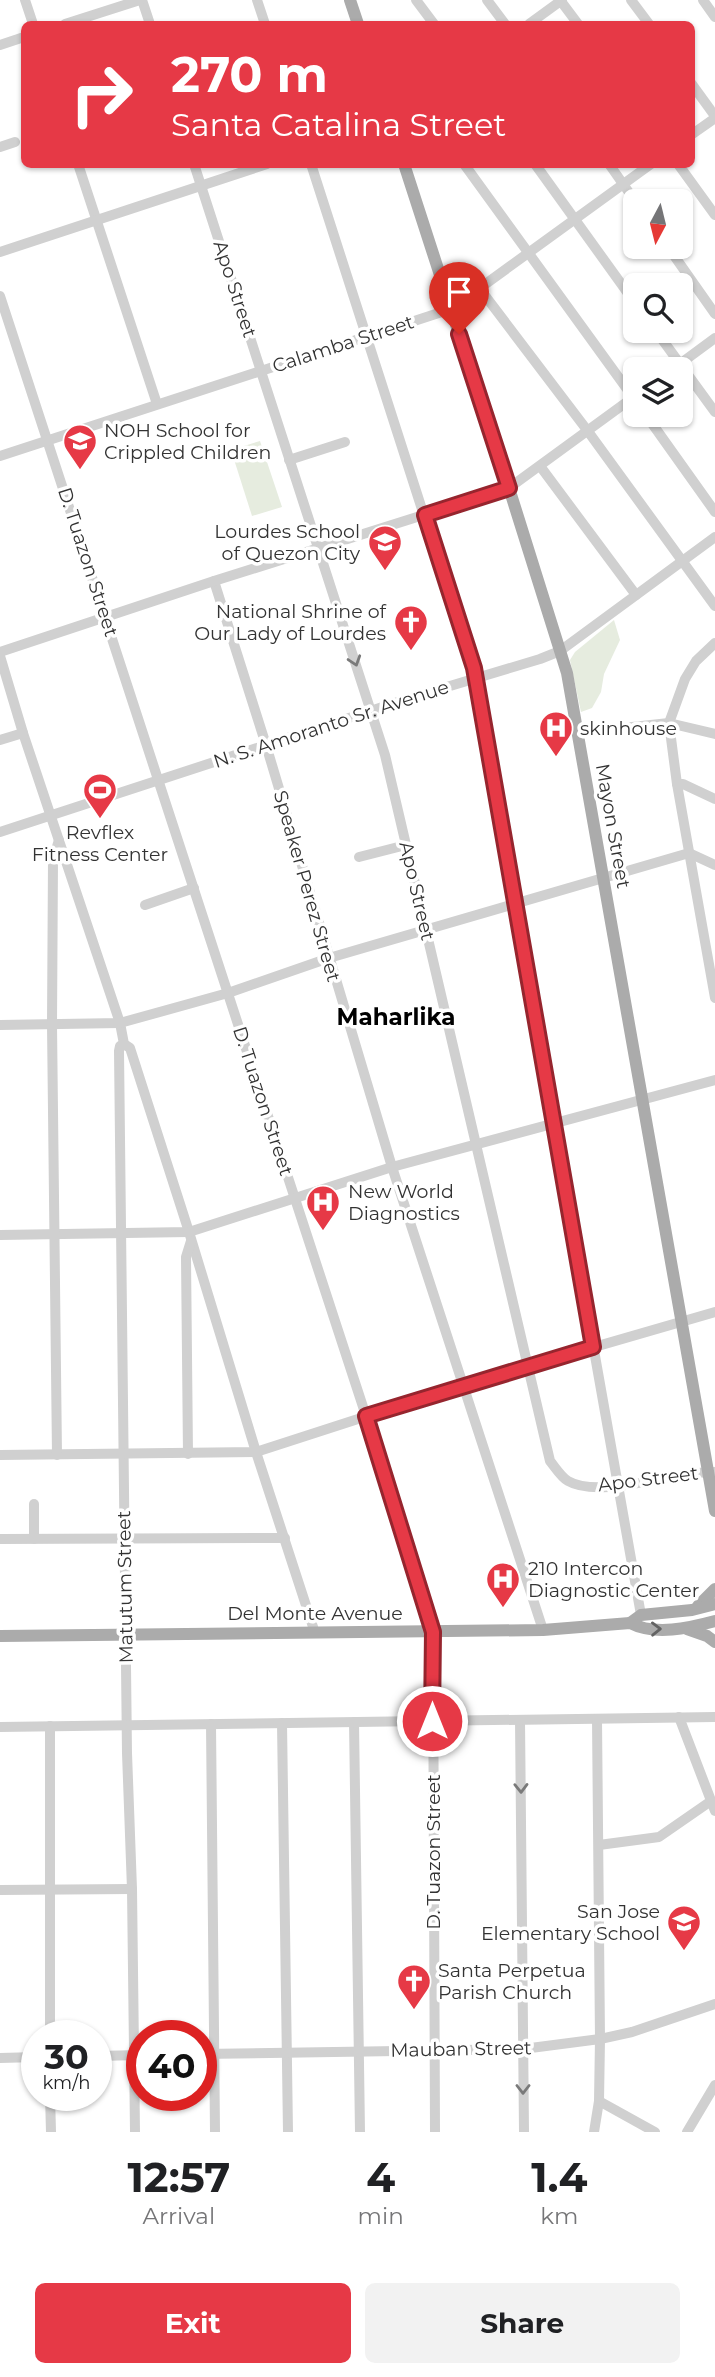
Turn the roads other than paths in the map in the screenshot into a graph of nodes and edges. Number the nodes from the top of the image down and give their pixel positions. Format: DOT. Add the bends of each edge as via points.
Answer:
graph roads {
  1 [pos="25,0"];
  2 [pos="141,0"];
  3 [pos="257,0"];
  4 [pos="350,0"];
  5 [pos="416,0"];
  6 [pos="487,0"];
  7 [pos="561,0"];
  8 [pos="631,0"];
  9 [pos="703,0"];
  10 [pos="715,17"];
  11 [pos="32,21"];
  12 [pos="74,21"];
  13 [pos="149,21"];
  14 [pos="264,21"];
  15 [pos="357,21"];
  16 [pos="432,21"];
  17 [pos="503,21"];
  18 [pos="533,21"];
  19 [pos="576,21"];
  20 [pos="647,21"];
  21 [pos="21,38"];
  22 [pos="0,46"];
  23 [pos="695,89"];
  24 [pos="715,117"];
  25 [pos="695,132"];
  26 [pos="15,142"];
  27 [pos="0,147"];
  28 [pos="79,168"];
  29 [pos="195,168"];
  30 [pos="254,168"];
  31 [pos="312,168"];
  32 [pos="405,168"];
  33 [pos="467,168"];
  34 [pos="538,168"];
  35 [pos="612,168"];
  36 [pos="646,168"];
  37 [pos="681,168"];
  38 [pos="201,185"];
  39 [pos="624,185"];
  40 [pos="627,189"];
  41 [pos="715,215"];
  42 [pos="574,220"];
  43 [pos="97,221"];
  44 [pos="0,252"];
  45 [pos="527,254"];
  46 [pos="676,259"];
  47 [pos="623,287"];
  48 [pos="480,289"];
  49 [pos="0,296"];
  50 [pos="451,309"];
  51 [pos="715,314"];
  52 [pos="366,338"];
  53 [pos="715,338"];
  54 [pos="690,357"];
  55 [pos="261,371"];
  56 [pos="623,382"];
  57 [pos="693,386"];
  58 [pos="157,404"];
  59 [pos="623,406"];
  60 [pos="715,412"];
  61 [pos="655,427"];
  62 [pos="587,430"];
  63 [pos="48,440"];
  64 [pos="345,442"];
  65 [pos="0,456"];
  66 [pos="289,460"];
  67 [pos="540,466"];
  68 [pos="509,488"];
  69 [pos="715,512"];
  70 [pos="425,515"];
  71 [pos="715,537"];
  72 [pos="319,549"];
  73 [pos="682,562"];
  74 [pos="214,581"];
  75 [pos="636,595"];
  76 [pos="715,606"];
  77 [pos="106,616"];
  78 [pos="715,643"];
  79 [pos="561,651"];
  80 [pos="0,654"];
  81 [pos="475,678"];
  82 [pos="372,711"];
  83 [pos="669,723"];
  84 [pos="23,733"];
  85 [pos="577,733"];
  86 [pos="715,734"];
  87 [pos="0,740"];
  88 [pos="266,745"];
  89 [pos="159,780"];
  90 [pos="677,784"];
  91 [pos="715,799"];
  92 [pos="51,814"];
  93 [pos="0,832"];
  94 [pos="59,840"];
  95 [pos="406,845"];
  96 [pos="689,853"];
  97 [pos="359,857"];
  98 [pos="715,865"];
  99 [pos="603,878"];
  100 [pos="194,888"];
  101 [pos="515,904"];
  102 [pos="145,905"];
  103 [pos="426,930"];
  104 [pos="329,958"];
  105 [pos="228,993"];
  106 [pos="715,998"];
  107 [pos="120,1023"];
  108 [pos="0,1025"];
  109 [pos="52,1025"];
  110 [pos="124,1044"];
  111 [pos="715,1080"];
  112 [pos="640,1099"];
  113 [pos="554,1122"];
  114 [pos="477,1144"];
  115 [pos="392,1167"];
  116 [pos="294,1198"];
  117 [pos="122,1233"];
  118 [pos="0,1235"];
  119 [pos="55,1235"];
  120 [pos="190,1236"];
  121 [pos="715,1312"];
  122 [pos="681,1323"];
  123 [pos="593,1347"];
  124 [pos="528,1365"];
  125 [pos="463,1385"];
  126 [pos="366,1416"];
  127 [pos="256,1452"];
  128 [pos="124,1454"];
  129 [pos="188,1454"];
  130 [pos="0,1455"];
  131 [pos="57,1455"];
  132 [pos="711,1472"];
  133 [pos="618,1486"];
  134 [pos="34,1504"];
  135 [pos="715,1511"];
  136 [pos="125,1538"];
  137 [pos="285,1538"];
  138 [pos="0,1539"];
  139 [pos="34,1539"];
  140 [pos="715,1589"];
  141 [pos="715,1604"];
  142 [pos="692,1610"];
  143 [pos="641,1615"];
  144 [pos="715,1621"];
  145 [pos="630,1623"];
  146 [pos="683,1628"];
  147 [pos="543,1630"];
  148 [pos="433,1632"];
  149 [pos="315,1633"];
  150 [pos="125,1634"];
  151 [pos="0,1636"];
  152 [pos="715,1642"];
  153 [pos="679,1717"];
  154 [pos="715,1717"];
  155 [pos="597,1718"];
  156 [pos="520,1720"];
  157 [pos="432,1721"];
  158 [pos="354,1722"];
  159 [pos="282,1723"];
  160 [pos="211,1724"];
  161 [pos="127,1725"];
  162 [pos="50,1726"];
  163 [pos="0,1727"];
  164 [pos="713,1806"];
  165 [pos="598,1845"];
  166 [pos="51,1889"];
  167 [pos="132,1889"];
  168 [pos="0,1890"];
  169 [pos="715,2004"];
  170 [pos="50,2020"];
  171 [pos="137,2020"];
  172 [pos="213,2020"];
  173 [pos="600,2039"];
  174 [pos="523,2049"];
  175 [pos="435,2050"];
  176 [pos="358,2052"];
  177 [pos="288,2053"];
  178 [pos="217,2054"];
  179 [pos="21,2057"];
  180 [pos="0,2058"];
  181 [pos="715,2085"];
  182 [pos="599,2101"];
  183 [pos="50,2111"];
  184 [pos="136,2111"];
  185 [pos="214,2111"];
  186 [pos="51,2132"];
  187 [pos="135,2132"];
  188 [pos="215,2132"];
  189 [pos="288,2132"];
  190 [pos="360,2132"];
  191 [pos="435,2132"];
  192 [pos="524,2132"];
  193 [pos="594,2132"];
  194 [pos="655,2132"];
  195 [pos="688,2132"];
  1 -- 11 [label="street"];
  2 -- 12 [label="street"];
  2 -- 13 [label="street"];
  3 -- 14 [label="street"];
  4 -- 15 [label="main road"];
  5 -- 16 [label="street"];
  6 -- 17 [label="street"];
  7 -- 18 [label="street"];
  7 -- 19 [label="street"];
  8 -- 20 [label="street"];
  9 -- 10 [label="street"];
  21 -- 22 [label="street"];
  23 -- 24 [label="street"];
  24 -- 25 [label="street"];
  26 -- 27 [label="street"];
  28 -- 43 [label="street"];
  29 -- 38 [label="street, Apo Street"];
  30 -- 38 [label="street"];
  31 -- 52 [label="street"];
  32 -- 50 [label="main road, Mayon Street"];
  33 -- 45 [label="street"];
  34 -- 42 [label="street"];
  35 -- 39 [label="street"];
  36 -- 39 [label="street, Calamba Street"];
  37 -- 41 [label="street"];
  38 -- 43 [label="street"];
  38 -- 55 [label="street, Apo Street"];
  39 -- 40 [label="street"];
  39 -- 42 [label="street, Calamba Street"];
  42 -- 45 [label="street, Calamba Street"];
  42 -- 47 [label="street"];
  43 -- 44 [label="street"];
  43 -- 58 [label="street"];
  45 -- 48 [label="street, Calamba Street"];
  45 -- 56 [label="street"];
  46 -- 51 [label="street"];
  48 -- 50 [label="street, Calamba Street"];
  48 -- 62 [label="street"];
  49 -- 63 [label="street, D. Tuazon Street"];
  50 -- 52 [label="street, Calamba Street"];
  50 -- 68 [label="main road, Mayon Street"];
  52 -- 55 [label="street, Calamba Street"];
  52 -- 70 [label="street"];
  53 -- 54 [label="street"];
  55 -- 58 [label="street, Calamba Street"];
  55 -- 66 [label="street, Apo Street"];
  57 -- 60 [label="street"];
  58 -- 63 [label="street, Calamba Street"];
  59 -- 62 [label="street"];
  61 -- 69 [label="street"];
  62 -- 67 [label="street"];
  62 -- 73 [label="street"];
  63 -- 65 [label="street, Calamba Street"];
  63 -- 77 [label="street, D. Tuazon Street"];
  64 -- 66 [label="street"];
  66 -- 72 [label="street, Apo Street"];
  67 -- 68 [label="street"];
  67 -- 75 [label="street"];
  68 -- 70 [label="street"];
  68 -- 79 [label="main road, Mayon Street"];
  70 -- 72 [label="street"];
  70 -- 81 [label="street"];
  71 -- 73 [label="street, N. S. Amoranto Sr. Avenue"];
  72 -- 74 [label="street"];
  72 -- 82 [label="street, Apo Street, one-way"];
  73 -- 75 [label="street, N. S. Amoranto Sr. Avenue"];
  73 -- 76 [label="street"];
  74 -- 77 [label="street"];
  74 -- 88 [label="street, Speaker Perez Street"];
  75 -- 79 [label="street, N. S. Amoranto Sr. Avenue"];
  77 -- 80 [label="street"];
  77 -- 89 [label="street, D. Tuazon Street"];
  78 -- 83 [label="street" via="685,679"];
  79 -- 81 [label="street, N. S. Amoranto Sr. Avenue"];
  79 -- 85 [label="main road, Mayon Street"];
  80 -- 84 [label="street"];
  81 -- 82 [label="street, N. S. Amoranto Sr. Avenue"];
  81 -- 101 [label="street"];
  82 -- 88 [label="street, N. S. Amoranto Sr. Avenue"];
  82 -- 95 [label="street, Apo Street"];
  83 -- 85 [label="street"];
  83 -- 86 [label="street"];
  83 -- 90 [label="street"];
  84 -- 87 [label="street"];
  84 -- 92 [label="street"];
  85 -- 99 [label="main road, Mayon Street"];
  88 -- 89 [label="street, N. S. Amoranto Sr. Avenue"];
  88 -- 104 [label="street, Speaker Perez Street"];
  89 -- 92 [label="street, N. S. Amoranto Sr. Avenue"];
  89 -- 100 [label="street, D. Tuazon Street"];
  90 -- 91 [label="street"];
  90 -- 96 [label="street"];
  92 -- 93 [label="street, N. S. Amoranto Sr. Avenue"];
  92 -- 94 [label="street"];
  94 -- 107 [label="street"];
  94 -- 109 [label="street" via="53,860"];
  95 -- 97 [label="street"];
  95 -- 103 [label="street, Apo Street"];
  96 -- 98 [label="street"];
  96 -- 99 [label="street"];
  96 -- 106 [label="street"];
  99 -- 101 [label="street"];
  99 -- 112 [label="main road, Mayon Street"];
  100 -- 102 [label="street"];
  100 -- 105 [label="street, D. Tuazon Street"];
  101 -- 103 [label="street"];
  101 -- 113 [label="street"];
  103 -- 104 [label="street"];
  103 -- 114 [label="street, Apo Street"];
  104 -- 105 [label="street"];
  104 -- 115 [label="street, Speaker Perez Street"];
  105 -- 107 [label="street"];
  105 -- 116 [label="street, D. Tuazon Street"];
  107 -- 109 [label="street"];
  107 -- 110 [label="street"];
  108 -- 109 [label="street"];
  109 -- 119 [label="street"];
  110 -- 117 [label="street, Matutum Street" via="119,1051"];
  110 -- 120 [label="street" via="130,1048"];
  111 -- 112 [label="street"];
  112 -- 113 [label="street"];
  112 -- 122 [label="main road, Mayon Street"];
  113 -- 114 [label="street"];
  113 -- 123 [label="street"];
  114 -- 115 [label="street"];
  114 -- 124 [label="street, Apo Street"];
  115 -- 116 [label="street"];
  115 -- 125 [label="street, Speaker Perez Street"];
  116 -- 120 [label="street"];
  116 -- 126 [label="street, D. Tuazon Street"];
  117 -- 119 [label="street"];
  117 -- 120 [label="street"];
  117 -- 128 [label="street, Matutum Street"];
  118 -- 119 [label="street"];
  119 -- 131 [label="street"];
  120 -- 127 [label="street"];
  120 -- 129 [label="street" via="186,1257"];
  121 -- 122 [label="street"];
  122 -- 123 [label="street"];
  122 -- 132 [label="main road, Mayon Street"];
  123 -- 124 [label="street"];
  123 -- 133 [label="street"];
  124 -- 125 [label="street"];
  124 -- 133 [label="street, Apo Street" via="550,1461 567,1481"];
  125 -- 126 [label="street"];
  125 -- 147 [label="street, Speaker Perez Street"];
  126 -- 127 [label="street"];
  126 -- 148 [label="street, D. Tuazon Street"];
  127 -- 129 [label="street"];
  127 -- 137 [label="street"];
  128 -- 129 [label="street"];
  128 -- 131 [label="street"];
  128 -- 136 [label="street, Matutum Street"];
  130 -- 131 [label="street"];
  132 -- 133 [label="street, Apo Street"];
  132 -- 135 [label="main road, Mayon Street"];
  133 -- 143 [label="street"];
  134 -- 139 [label="street"];
  136 -- 137 [label="street"];
  136 -- 139 [label="street"];
  136 -- 150 [label="street, Matutum Street"];
  137 -- 149 [label="street"];
  138 -- 139 [label="street"];
  140 -- 142 [label="main road"];
  141 -- 142 [label="main road"];
  142 -- 143 [label="main road"];
  143 -- 145 [label="main road"];
  144 -- 146 [label="main road, Del Monte Avenue"];
  145 -- 146 [label="main road, Del Monte Avenue, one-way" via="642,1629"];
  145 -- 147 [label="main road, Del Monte Avenue"];
  146 -- 152 [label="main road"];
  147 -- 148 [label="main road, Del Monte Avenue"];
  148 -- 149 [label="main road, Del Monte Avenue"];
  148 -- 157 [label="street, D. Tuazon Street"];
  149 -- 150 [label="main road, Del Monte Avenue"];
  150 -- 151 [label="main road, Del Monte Avenue"];
  150 -- 161 [label="street, Matutum Street"];
  153 -- 154 [label="street"];
  153 -- 155 [label="street"];
  153 -- 164 [label="street"];
  155 -- 156 [label="street"];
  155 -- 165 [label="street"];
  156 -- 157 [label="street"];
  156 -- 174 [label="street, one-way"];
  157 -- 158 [label="street"];
  157 -- 175 [label="street, D. Tuazon Street"];
  158 -- 159 [label="street"];
  158 -- 176 [label="street"];
  159 -- 160 [label="street"];
  159 -- 177 [label="street"];
  160 -- 161 [label="street"];
  160 -- 172 [label="street"];
  161 -- 162 [label="street"];
  161 -- 167 [label="street, Matutum Street"];
  162 -- 163 [label="street"];
  162 -- 166 [label="street"];
  164 -- 165 [label="street" via="659,1837"];
  165 -- 173 [label="street"];
  166 -- 167 [label="street"];
  166 -- 168 [label="street"];
  166 -- 170 [label="street"];
  167 -- 171 [label="street, Matutum Street"];
  169 -- 173 [label="street, Mauban Street"];
  173 -- 174 [label="street, Mauban Street"];
  173 -- 182 [label="street"];
  174 -- 175 [label="street, Mauban Street"];
  174 -- 192 [label="street, one-way"];
  175 -- 176 [label="street, Mauban Street"];
  175 -- 191 [label="street, D. Tuazon Street"];
  176 -- 177 [label="street, Mauban Street"];
  176 -- 190 [label="street"];
  177 -- 178 [label="street, Mauban Street"];
  177 -- 189 [label="street"];
  179 -- 180 [label="street"];
  181 -- 195 [label="street"];
  182 -- 193 [label="street"];
  182 -- 194 [label="street"];
  183 -- 186 [label="street"];
  184 -- 187 [label="street, Matutum Street"];
  185 -- 188 [label="street"];
}
